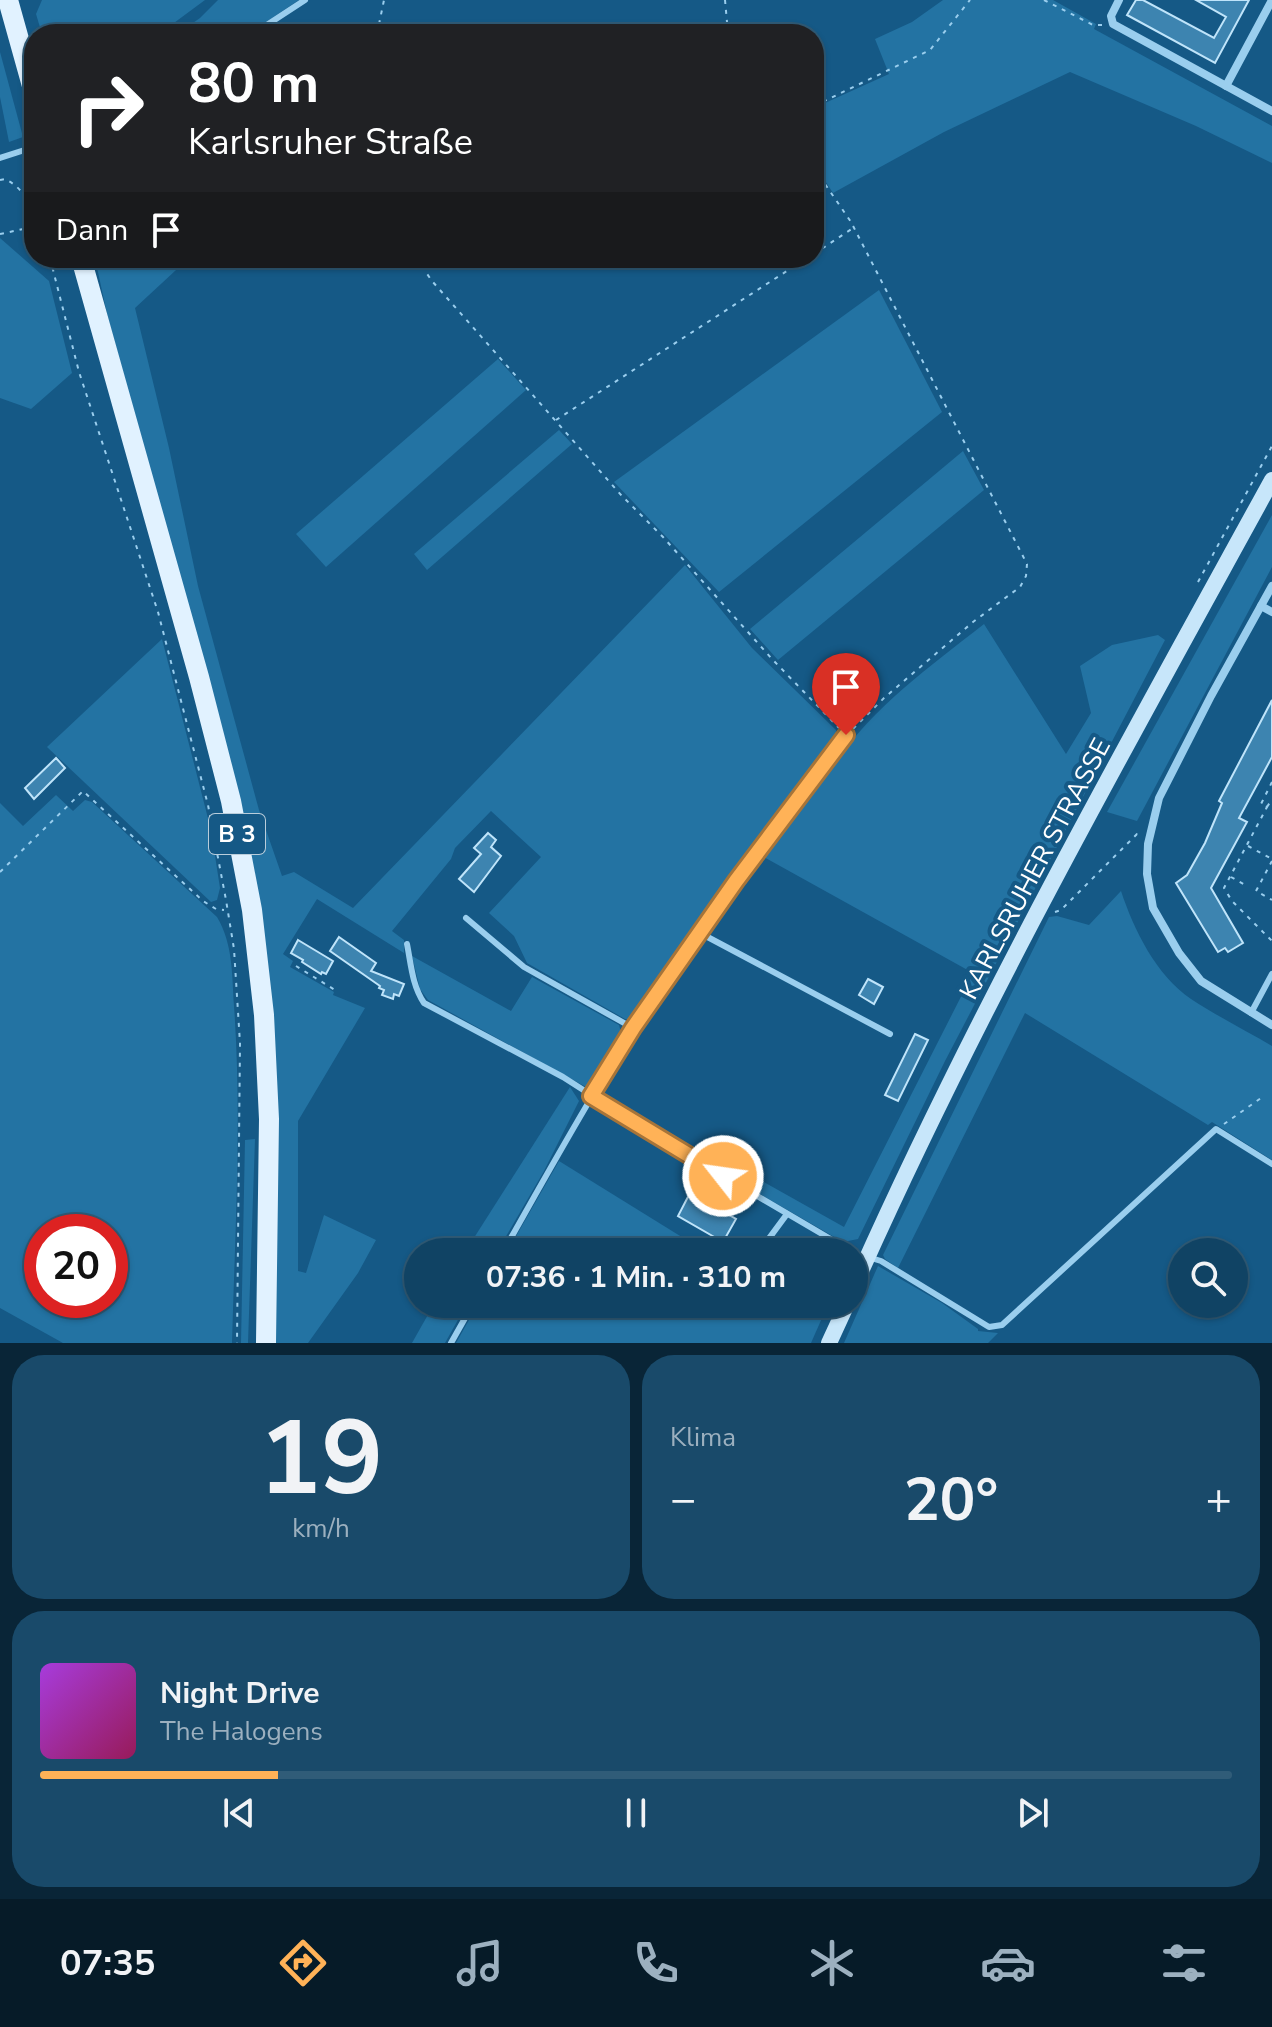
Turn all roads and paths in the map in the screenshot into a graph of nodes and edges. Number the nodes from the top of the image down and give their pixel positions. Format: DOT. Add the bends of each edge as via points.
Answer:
graph roads {
  1 [pos="8,0"];
  2 [pos="23,0"];
  3 [pos="305,0"];
  4 [pos="384,0"];
  5 [pos="725,0"];
  6 [pos="970,0"];
  7 [pos="1044,0"];
  8 [pos="1119,0"];
  9 [pos="1272,0"];
  10 [pos="14,22"];
  11 [pos="268,24"];
  12 [pos="379,24"];
  13 [pos="728,24"];
  14 [pos="1113,24"];
  15 [pos="24,58"];
  16 [pos="1226,86"];
  17 [pos="824,101"];
  18 [pos="1272,111"];
  19 [pos="24,150"];
  20 [pos="0,158"];
  21 [pos="0,180"];
  22 [pos="824,183"];
  23 [pos="24,194"];
  24 [pos="854,228"];
  25 [pos="24,229"];
  26 [pos="0,234"];
  27 [pos="824,248"];
  28 [pos="53,268"];
  29 [pos="84,268"];
  30 [pos="423,268"];
  31 [pos="792,268"];
  32 [pos="556,421"];
  33 [pos="1272,480"];
  34 [pos="1271,588"];
  35 [pos="1261,606"];
  36 [pos="1272,612"];
  37 [pos="846,735"];
  38 [pos="1272,782"];
  39 [pos="1272,799"];
  40 [pos="1267,807"];
  41 [pos="1150,836"];
  42 [pos="1247,846"];
  43 [pos="1272,860"];
  44 [pos="0,872"];
  45 [pos="1230,877"];
  46 [pos="1245,885"];
  47 [pos="1272,900"];
  48 [pos="1039,908"];
  49 [pos="226,910"];
  50 [pos="466,918"];
  51 [pos="700,933"];
  52 [pos="1272,941"];
  53 [pos="407,944"];
  54 [pos="296,966"];
  55 [pos="1272,974"];
  56 [pos="335,990"];
  57 [pos="1251,1013"];
  58 [pos="1272,1025"];
  59 [pos="633,1028"];
  60 [pos="890,1034"];
  61 [pos="591,1096"];
  62 [pos="1261,1098"];
  63 [pos="1216,1129"];
  64 [pos="1272,1164"];
  65 [pos="787,1214"];
  66 [pos="511,1238"];
  67 [pos="769,1238"];
  68 [pos="829,1238"];
  69 [pos="868,1257"];
  70 [pos="465,1318"];
  71 [pos="841,1318"];
  72 [pos="237,1343"];
  73 [pos="266,1343"];
  74 [pos="451,1343"];
  75 [pos="829,1343"];
  1 -- 10 [label="main road"];
  2 -- 10 [label="main road"];
  3 -- 11 [label="lane"];
  4 -- 12 [label="path"];
  5 -- 13 [label="path"];
  6 -- 17 [label="path" via="930,50"];
  7 -- 14 [label="path" via="1093,25"];
  8 -- 14 [label="street"];
  9 -- 16 [label="street"];
  10 -- 15 [label="main road"];
  14 -- 16 [label="street"];
  16 -- 18 [label="street"];
  19 -- 20 [label="lane"];
  21 -- 23 [label="path"];
  22 -- 24 [label="path"];
  24 -- 27 [label="path"];
  24 -- 37 [label="path" via="1027,564 1020,587 961,631"];
  25 -- 26 [label="path"];
  28 -- 49 [label="path" via="79,372 158,612 208,805"];
  29 -- 73 [label="main road, B 3" via="199,677 252,910 269,1119"];
  30 -- 32 [label="path"];
  31 -- 32 [label="path"];
  32 -- 37 [label="path"];
  33 -- 48 [label="main road, KARLSRUHER STRASSE"];
  34 -- 35 [label="street"];
  35 -- 36 [label="street"];
  35 -- 41 [label="street" via="1159,798"];
  37 -- 51 [label="lane"];
  38 -- 40 [label="path" via="1261,804"];
  39 -- 40 [label="path"];
  40 -- 42 [label="path"];
  41 -- 48 [label="path" via="1137,834 1061,910"];
  41 -- 57 [label="street" via="1147,874 1153,908 1201,981"];
  42 -- 43 [label="path"];
  42 -- 45 [label="path"];
  43 -- 47 [label="path" via="1256,891"];
  44 -- 49 [label="path" via="83,791 203,901"];
  45 -- 46 [label="path"];
  45 -- 52 [label="path" via="1224,888 1232,901"];
  48 -- 69 [label="main road, KARLSRUHER STRASSE"];
  49 -- 72 [label="path" via="240,1043"];
  50 -- 59 [label="lane" via="524,967"];
  51 -- 59 [label="lane"];
  51 -- 60 [label="lane"];
  53 -- 61 [label="lane" via="424,1003"];
  54 -- 56 [label="path"];
  55 -- 57 [label="lane"];
  57 -- 58 [label="street"];
  59 -- 61 [label="lane"];
  61 -- 65 [label="lane"];
  61 -- 66 [label="lane"];
  62 -- 63 [label="path"];
  63 -- 64 [label="lane"];
  63 -- 69 [label="lane" via="1002,1325 989,1327"];
  65 -- 67 [label="lane"];
  65 -- 68 [label="lane"];
  70 -- 74 [label="lane"];
  71 -- 75 [label="main road"];
}
